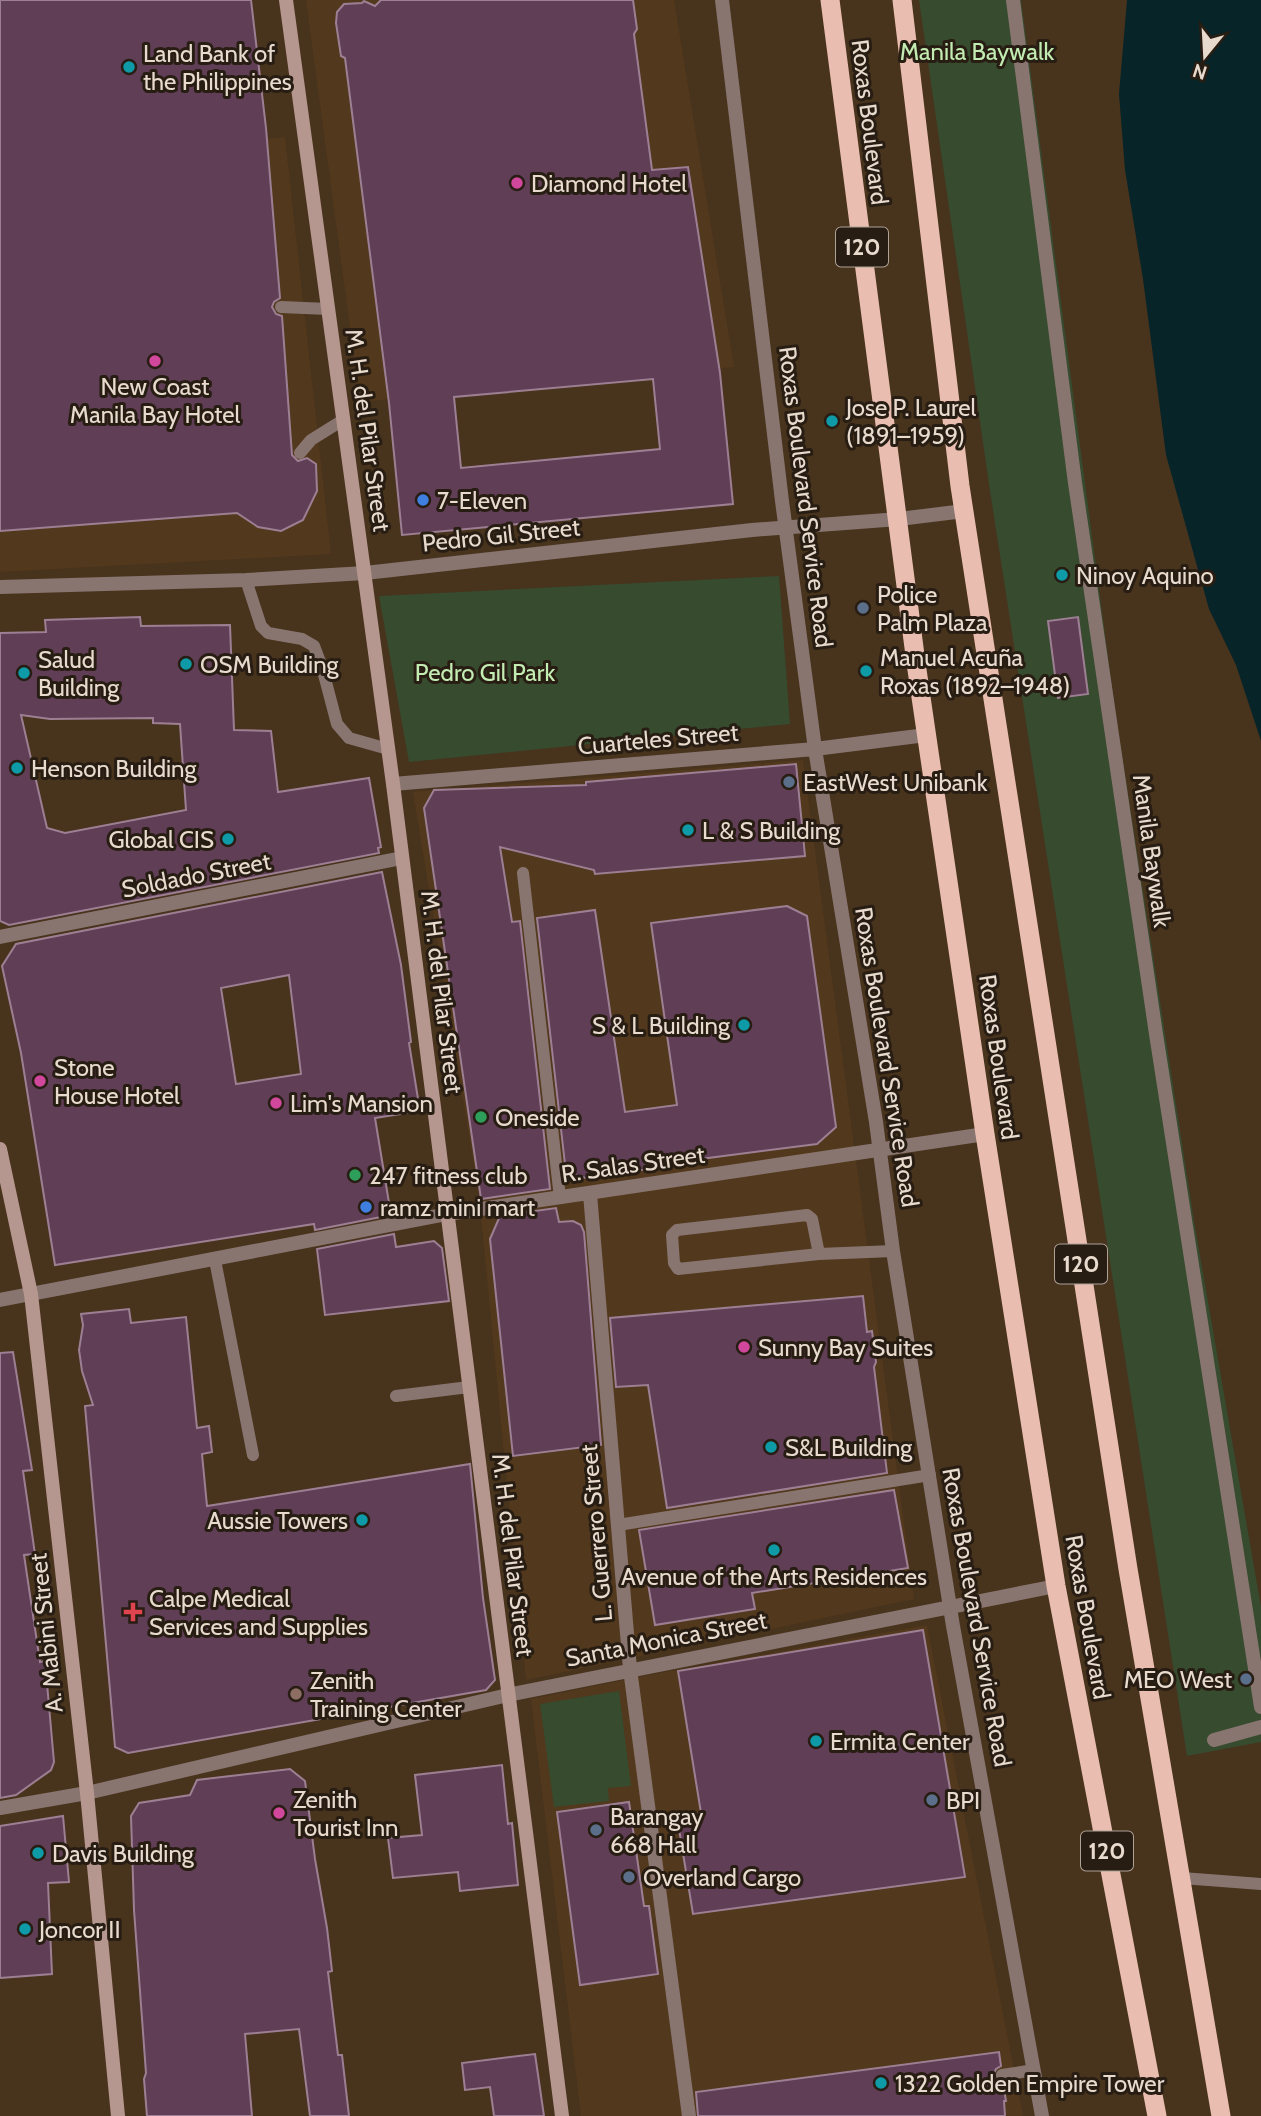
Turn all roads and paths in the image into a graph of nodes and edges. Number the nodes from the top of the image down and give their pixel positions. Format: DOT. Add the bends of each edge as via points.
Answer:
graph roads {
  1 [pos="286,0"];
  2 [pos="722,0"];
  3 [pos="830,0"];
  4 [pos="902,0"];
  5 [pos="1013,0"];
  6 [pos="281,307"];
  7 [pos="328,309"];
  8 [pos="343,420"];
  9 [pos="300,453"];
  10 [pos="964,512"];
  11 [pos="899,519"];
  12 [pos="786,527"];
  13 [pos="365,573"];
  14 [pos="246,580"];
  15 [pos="0,587"];
  16 [pos="926,735"];
  17 [pos="388,749"];
  18 [pos="815,749"];
  19 [pos="393,784"];
  20 [pos="402,858"];
  21 [pos="523,873"];
  22 [pos="0,937"];
  23 [pos="985,1134"];
  24 [pos="0,1149"];
  25 [pos="879,1151"];
  26 [pos="590,1194"];
  27 [pos="560,1198"];
  28 [pos="447,1214"];
  29 [pos="893,1251"];
  30 [pos="819,1254"];
  31 [pos="215,1260"];
  32 [pos="31,1294"];
  33 [pos="0,1300"];
  34 [pos="469,1387"];
  35 [pos="396,1396"];
  36 [pos="253,1455"];
  37 [pos="930,1475"];
  38 [pos="618,1525"];
  39 [pos="1056,1586"];
  40 [pos="950,1607"];
  41 [pos="630,1669"];
  42 [pos="508,1695"];
  43 [pos="1261,1707"];
  44 [pos="1261,1727"];
  45 [pos="1214,1740"];
  46 [pos="87,1793"];
  47 [pos="0,1808"];
  48 [pos="1182,1878"];
  49 [pos="1261,1884"];
  50 [pos="1034,2070"];
  51 [pos="1002,2075"];
  52 [pos="118,2116"];
  53 [pos="562,2116"];
  54 [pos="689,2116"];
  55 [pos="1042,2116"];
  56 [pos="1157,2116"];
  57 [pos="1221,2116"];
  1 -- 7 [label="main road, M. H. del Pilar Street"];
  2 -- 12 [label="street, Roxas Boulevard Service Road"];
  3 -- 11 [label="highway, Roxas Boulevard / 120"];
  4 -- 10 [label="highway, Roxas Boulevard / 120"];
  5 -- 43 [label="street, Manila Baywalk" via="1075,483"];
  6 -- 7 [label="lane"];
  7 -- 8 [label="main road, M. H. del Pilar Street"];
  8 -- 9 [label="lane" via="311,440"];
  8 -- 13 [label="main road, M. H. del Pilar Street"];
  10 -- 11 [label="street, Pedro Gil Street"];
  10 -- 48 [label="highway, Roxas Boulevard / 120" via="1128,1569"];
  11 -- 12 [label="street, Pedro Gil Street"];
  11 -- 16 [label="highway, Roxas Boulevard / 120"];
  12 -- 13 [label="street, Pedro Gil Street"];
  12 -- 18 [label="street, Roxas Boulevard Service Road"];
  13 -- 14 [label="street, Pedro Gil Street"];
  13 -- 17 [label="main road, M. H. del Pilar Street"];
  14 -- 15 [label="street, Pedro Gil Street"];
  14 -- 17 [label="lane" via="261,626 268,633 314,646 337,724 349,738"];
  16 -- 18 [label="street, Cuarteles Street"];
  16 -- 23 [label="highway, Roxas Boulevard / 120"];
  17 -- 19 [label="main road, M. H. del Pilar Street"];
  18 -- 19 [label="street, Cuarteles Street"];
  18 -- 25 [label="street, Roxas Boulevard Service Road"];
  19 -- 20 [label="main road, M. H. del Pilar Street"];
  20 -- 22 [label="street, Soldado Street"];
  20 -- 28 [label="main road, M. H. del Pilar Street"];
  21 -- 27 [label="lane"];
  23 -- 25 [label="street, R. Salas Street"];
  23 -- 39 [label="highway, Roxas Boulevard / 120"];
  24 -- 32 [label="main road, A. Mabini Street"];
  25 -- 26 [label="street, R. Salas Street"];
  25 -- 29 [label="street, Roxas Boulevard Service Road"];
  26 -- 27 [label="street, R. Salas Street"];
  26 -- 38 [label="street, L. Guerrero Street"];
  27 -- 28 [label="street, R. Salas Street"];
  28 -- 31 [label="street, R. Salas Street"];
  28 -- 34 [label="main road, M. H. del Pilar Street"];
  29 -- 30 [label="lane"];
  29 -- 37 [label="street, Roxas Boulevard Service Road"];
  30 -- 30 [label="lane" via="678,1269 672,1235 677,1230 807,1215 812,1219"];
  31 -- 32 [label="street, R. Salas Street"];
  31 -- 36 [label="lane"];
  32 -- 33 [label="street, R. Salas Street"];
  32 -- 46 [label="main road, A. Mabini Street"];
  34 -- 35 [label="lane"];
  34 -- 42 [label="main road, M. H. del Pilar Street"];
  37 -- 38 [label="lane"];
  37 -- 40 [label="street, Roxas Boulevard Service Road"];
  38 -- 41 [label="street, L. Guerrero Street"];
  39 -- 40 [label="street, Santa Monica Street"];
  39 -- 56 [label="highway, Roxas Boulevard / 120"];
  40 -- 41 [label="street, Santa Monica Street"];
  40 -- 50 [label="street, Roxas Boulevard Service Road"];
  41 -- 42 [label="street, Santa Monica Street"];
  41 -- 54 [label="street, L. Guerrero Street"];
  42 -- 46 [label="street, Santa Monica Street"];
  42 -- 53 [label="main road, M. H. del Pilar Street"];
  44 -- 45 [label="street"];
  46 -- 47 [label="street, Santa Monica Street"];
  46 -- 52 [label="main road, A. Mabini Street"];
  48 -- 49 [label="lane"];
  48 -- 57 [label="highway, Roxas Boulevard / 120"];
  50 -- 51 [label="lane"];
  50 -- 55 [label="street, Roxas Boulevard Service Road"];
}
